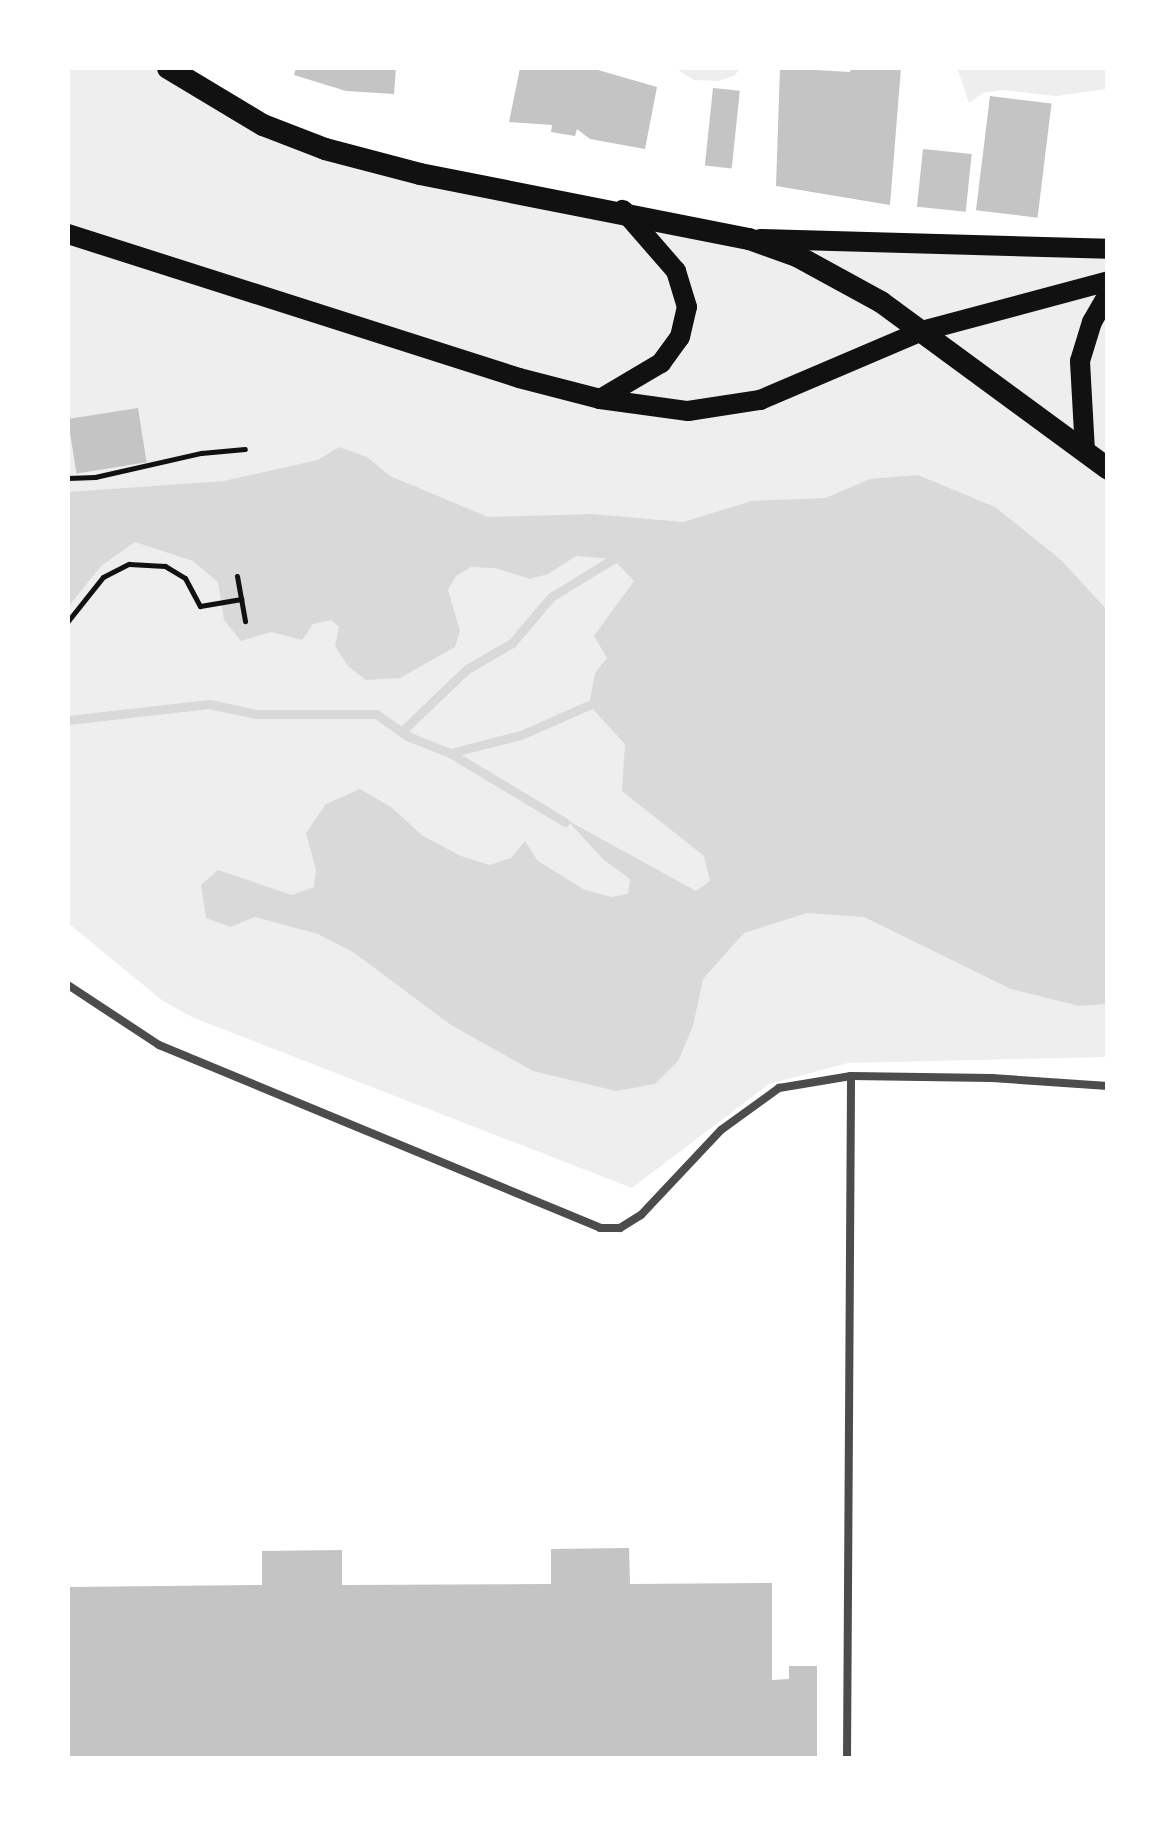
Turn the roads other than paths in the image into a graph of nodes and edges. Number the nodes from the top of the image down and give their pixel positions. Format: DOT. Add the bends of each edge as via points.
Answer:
graph roads {
  1 [pos="168,68"];
  2 [pos="623,210"];
  3 [pos="68,234"];
  4 [pos="748,238"];
  5 [pos="1108,250"];
  6 [pos="1108,281"];
  7 [pos="1108,294"];
  8 [pos="922,332"];
  9 [pos="600,399"];
  10 [pos="1085,451"];
  11 [pos="1108,469"];
  12 [pos="68,985"];
  13 [pos="850,1076"];
  14 [pos="1108,1086"];
  15 [pos="847,1758"];
  1 -- 2 [label="main road" via="263,125 325,150"];
  2 -- 4 [label="main road"];
  2 -- 9 [label="main road" via="676,271 687,307 680,337 660,362"];
  3 -- 9 [label="main road"];
  4 -- 5 [label="main road"];
  4 -- 8 [label="main road" via="844,278"];
  6 -- 8 [label="main road"];
  7 -- 10 [label="main road" via="1080,361"];
  8 -- 9 [label="main road" via="760,400 657,408"];
  8 -- 10 [label="main road"];
  10 -- 11 [label="main road"];
  12 -- 13 [label="lane" via="160,1045 600,1228 620,1228 641,1215 721,1130 779,1088"];
  13 -- 14 [label="lane"];
  13 -- 15 [label="lane"];
}
